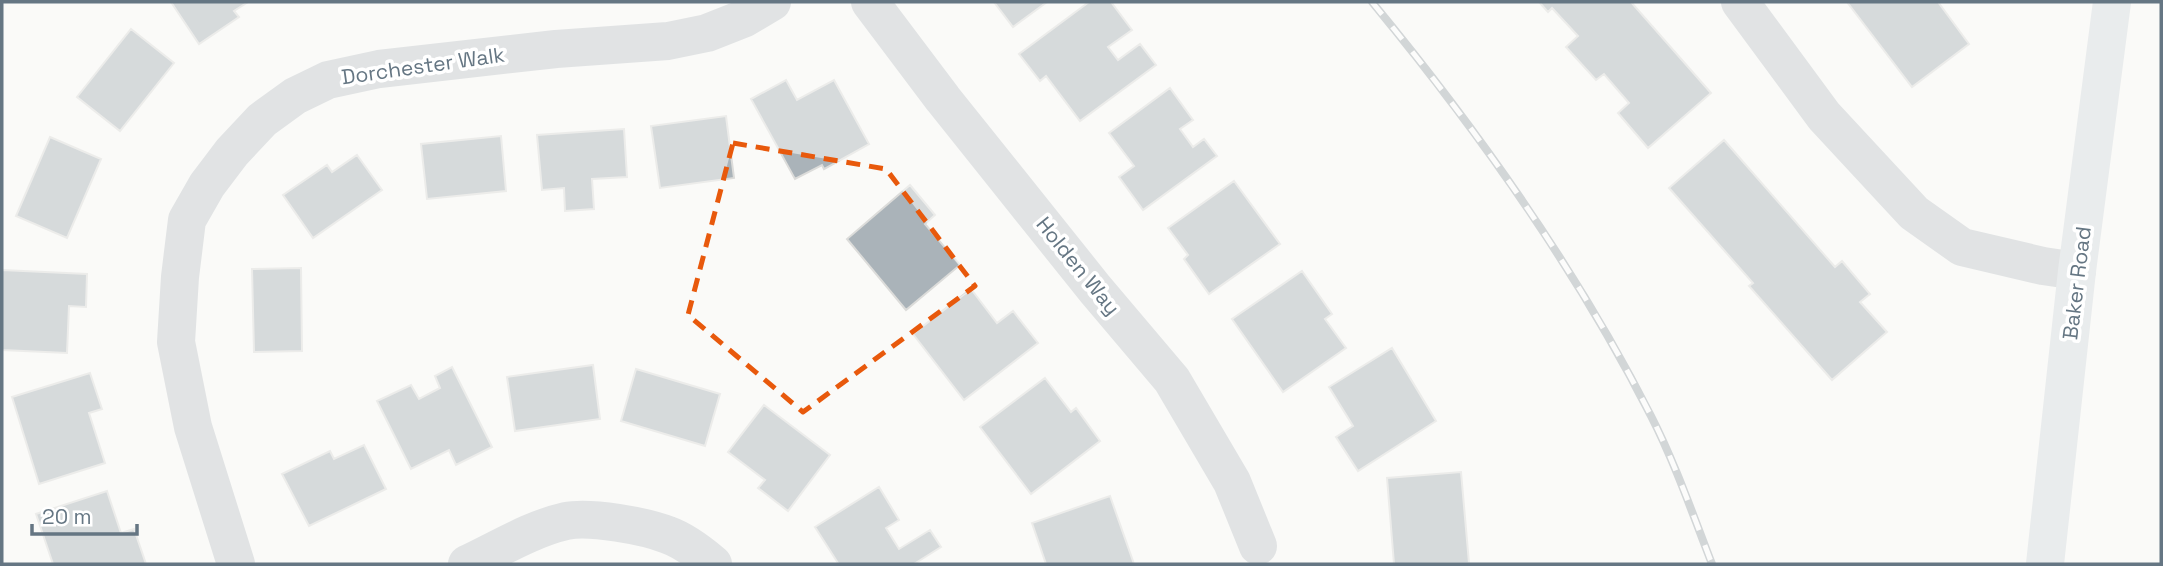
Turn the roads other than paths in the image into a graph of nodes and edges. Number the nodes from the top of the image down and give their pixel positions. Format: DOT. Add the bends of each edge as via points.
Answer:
graph roads {
  1 [pos="772,2"];
  2 [pos="870,2"];
  3 [pos="1740,2"];
  4 [pos="2112,2"];
  5 [pos="2077,271"];
  6 [pos="1258,546"];
  7 [pos="236,564"];
  8 [pos="467,564"];
  9 [pos="713,564"];
  10 [pos="2045,564"];
  1 -- 7 [label="street, Dorchester Walk" via="707,33 668,41 379,69 328,80 262,120 215,174 187,220 176,342 193,427"];
  2 -- 6 [label="street, Holden Way" via="943,99 1172,380 1232,482"];
  3 -- 5 [label="street" via="1824,116 1914,214 1962,247"];
  4 -- 5 [label="main road, Baker Road"];
  5 -- 10 [label="main road, Baker Road"];
  8 -- 9 [label="street" via="568,520 601,520 668,535"];
}
